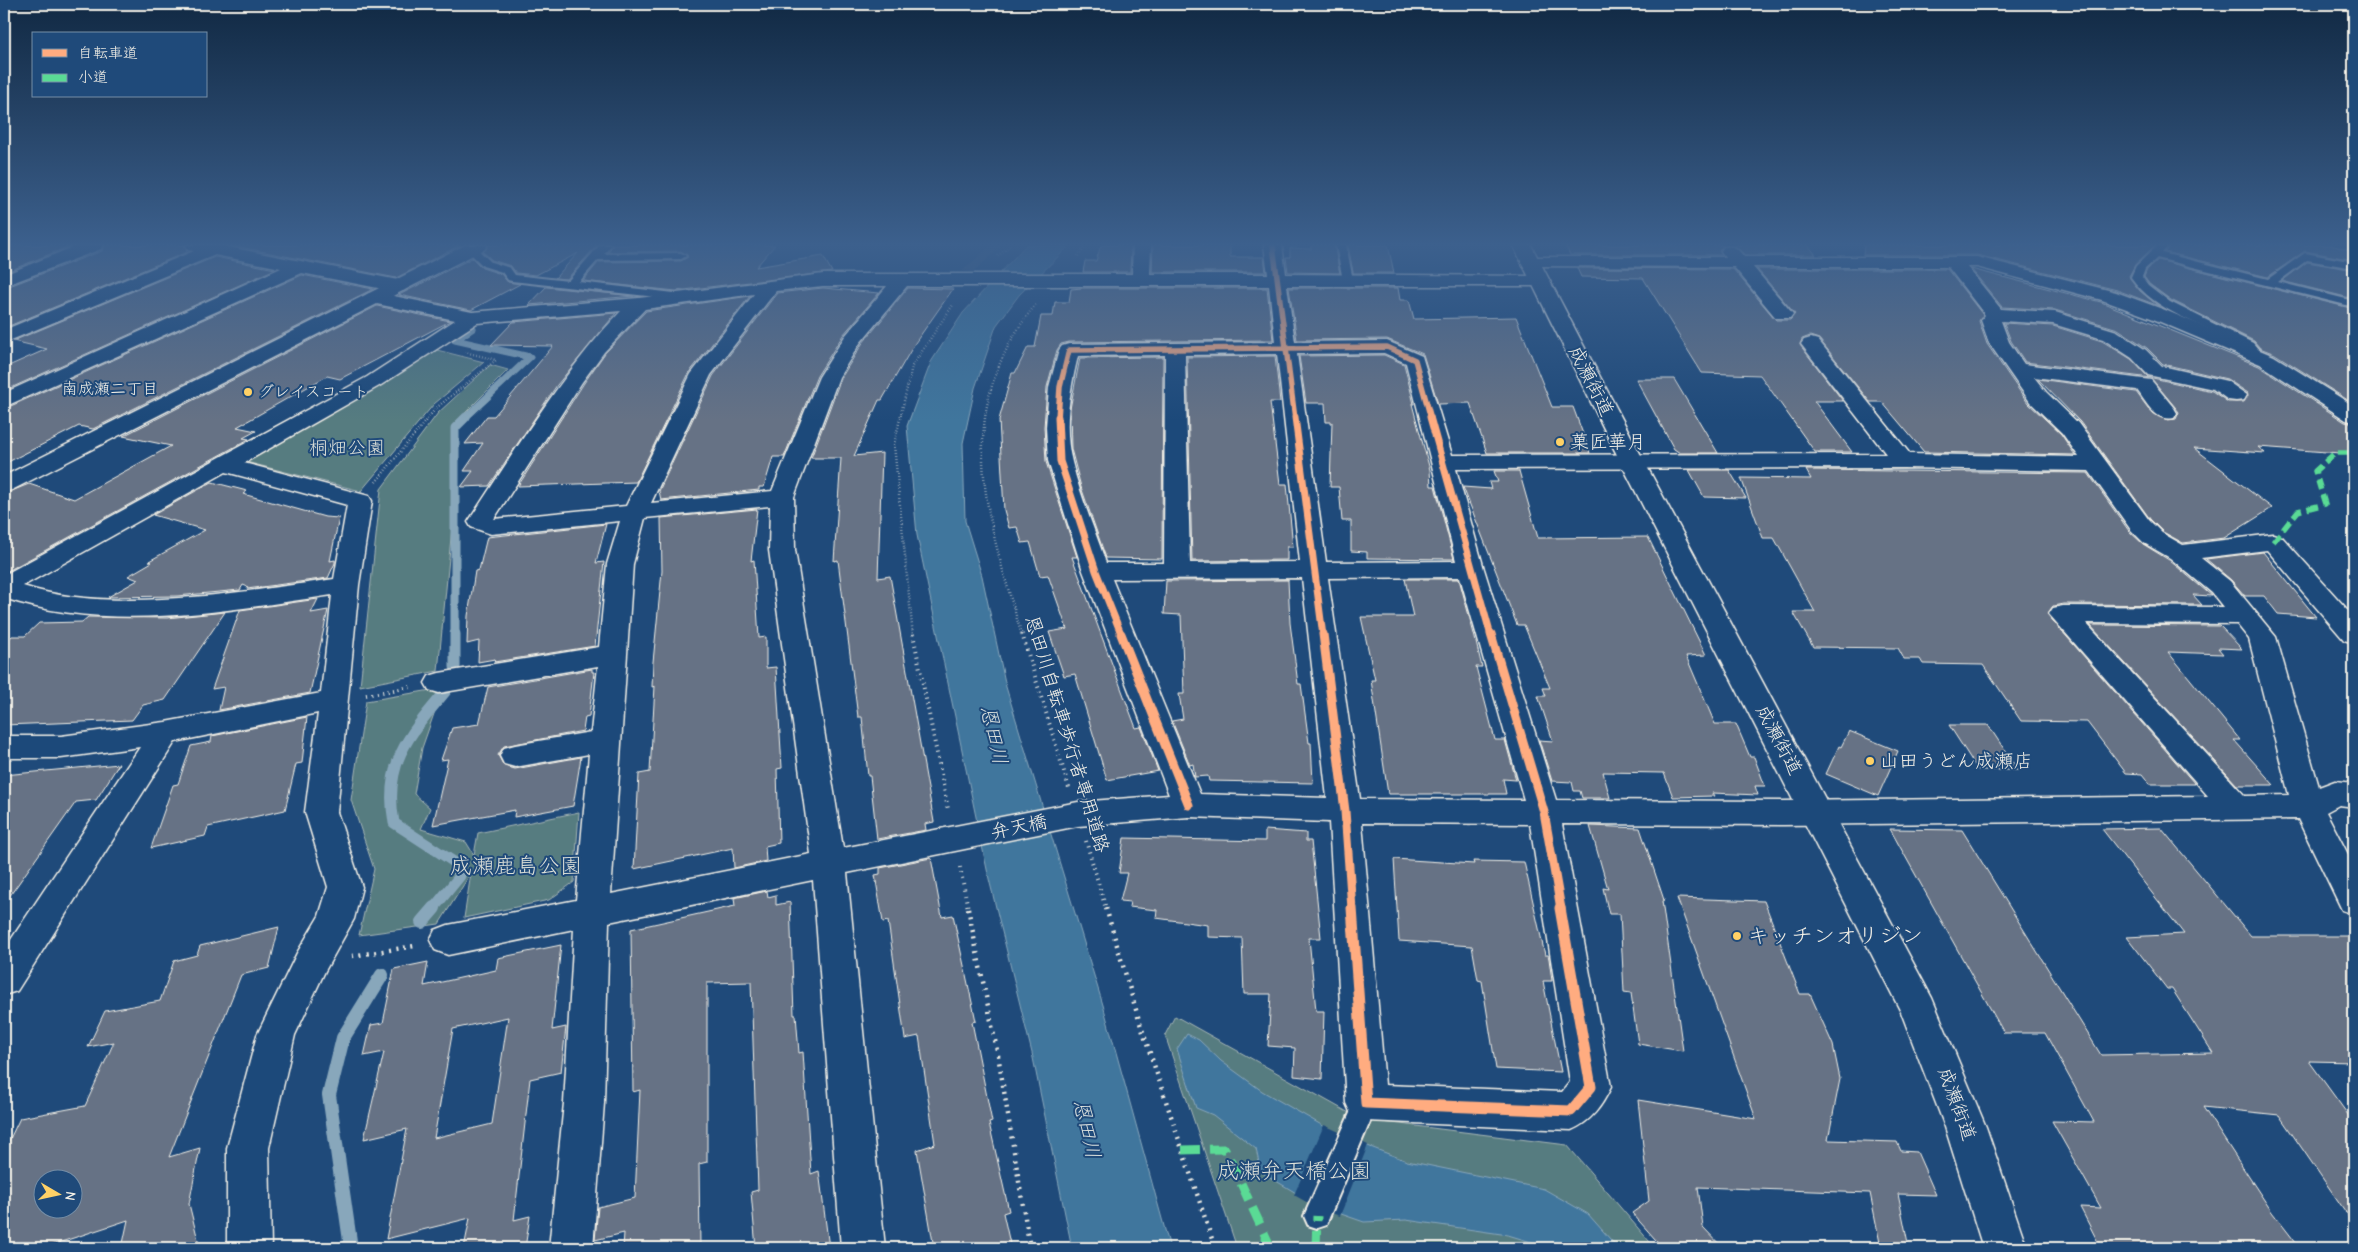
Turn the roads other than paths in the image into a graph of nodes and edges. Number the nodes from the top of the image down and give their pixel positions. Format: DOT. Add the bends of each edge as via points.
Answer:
graph roads {
  1 [pos="84,303"];
  2 [pos="219,303"];
  3 [pos="363,303"];
  4 [pos="401,303"];
  5 [pos="644,303"];
  6 [pos="756,303"];
  7 [pos="882,303"];
  8 [pos="1280,303"];
  9 [pos="1551,303"];
  10 [pos="1774,303"];
  11 [pos="1985,303"];
  12 [pos="2128,303"];
  13 [pos="2166,303"];
  14 [pos="639,304"];
  15 [pos="1783,314"];
  16 [pos="1994,315"];
  17 [pos="472,318"];
  18 [pos="4,337"];
  19 [pos="1811,344"];
  20 [pos="1285,347"];
  21 [pos="1172,349"];
  22 [pos="2258,356"];
  23 [pos="2018,369"];
  24 [pos="2236,388"];
  25 [pos="4,401"];
  26 [pos="2166,413"];
  27 [pos="2354,415"];
  28 [pos="1632,461"];
  29 [pos="1903,461"];
  30 [pos="1444,462"];
  31 [pos="2095,464"];
  32 [pos="226,465"];
  33 [pos="4,485"];
  34 [pos="782,497"];
  35 [pos="635,512"];
  36 [pos="2179,553"];
  37 [pos="1471,569"];
  38 [pos="1177,570"];
  39 [pos="1315,570"];
  40 [pos="1096,571"];
  41 [pos="346,585"];
  42 [pos="4,588"];
  43 [pos="2246,616"];
  44 [pos="2354,634"];
  45 [pos="613,654"];
  46 [pos="439,683"];
  47 [pos="335,700"];
  48 [pos="165,733"];
  49 [pos="606,740"];
  50 [pos="4,747"];
  51 [pos="515,756"];
  52 [pos="2354,795"];
  53 [pos="1189,805"];
  54 [pos="2235,806"];
  55 [pos="2308,806"];
  56 [pos="1345,811"];
  57 [pos="1544,812"];
  58 [pos="1818,813"];
  59 [pos="829,865"];
  60 [pos="2354,900"];
  61 [pos="592,912"];
  62 [pos="448,940"];
  63 [pos="4,980"];
  64 [pos="1366,1103"];
  65 [pos="1318,1216"];
  66 [pos="249,1248"];
  67 [pos="571,1248"];
  68 [pos="863,1248"];
  69 [pos="2005,1248"];
  1 -- 18 [label="street"];
  2 -- 25 [label="street"];
  3 -- 33 [label="street"];
  4 -- 17 [label="street"];
  5 -- 14 [label="street"];
  6 -- 35 [label="street" via="701,374"];
  7 -- 34 [label="street" via="852,340 829,377"];
  8 -- 20 [label="street"];
  9 -- 28 [label="street, 成瀬街道"];
  10 -- 15 [label="street"];
  11 -- 16 [label="street"];
  12 -- 22 [label="street"];
  13 -- 22 [label="lane" via="2241,340"];
  14 -- 17 [label="street"];
  14 -- 35 [label="street" via="597,348 573,380 480,522 491,527"];
  16 -- 23 [label="street" via="1991,320 1999,343"];
  16 -- 24 [label="street" via="2055,318 2110,335 2139,354 2155,371"];
  17 -- 32 [label="street" via="374,381"];
  19 -- 29 [label="street"];
  20 -- 21 [label="street"];
  20 -- 30 [label="street" via="1387,347 1415,360"];
  20 -- 39 [label="street"];
  21 -- 38 [label="street" via="1175,352"];
  21 -- 40 [label="street" via="1070,350 1060,387 1057,426 1060,461"];
  22 -- 27 [label="street"];
  23 -- 26 [label="street" via="2144,384"];
  23 -- 31 [label="street" via="2038,397 2070,428"];
  28 -- 29 [label="street"];
  28 -- 30 [label="street"];
  28 -- 58 [label="street, 成瀬街道"];
  29 -- 31 [label="street"];
  30 -- 37 [label="street"];
  31 -- 36 [label="street" via="2140,525 2153,538"];
  32 -- 41 [label="street" via="360,501"];
  32 -- 42 [label="street"];
  34 -- 35 [label="street"];
  34 -- 59 [label="street" via="782,550"];
  35 -- 45 [label="street" via="620,564"];
  36 -- 43 [label="street" via="2221,587"];
  36 -- 44 [label="street" via="2273,542"];
  37 -- 39 [label="street"];
  37 -- 57 [label="street"];
  38 -- 39 [label="street"];
  38 -- 40 [label="street"];
  39 -- 56 [label="street"];
  40 -- 53 [label="street"];
  41 -- 42 [label="street" via="220,602 146,607 42,600"];
  41 -- 47 [label="street"];
  43 -- 54 [label="street" via="2063,614"];
  43 -- 55 [label="street" via="2262,637"];
  45 -- 46 [label="street"];
  45 -- 49 [label="street"];
  47 -- 48 [label="street"];
  47 -- 66 [label="street" via="321,812 345,887 336,919 276,1035 248,1148"];
  48 -- 50 [label="street" via="60,747"];
  48 -- 63 [label="street"];
  49 -- 51 [label="street"];
  49 -- 61 [label="street"];
  52 -- 55 [label="street" via="2335,793"];
  53 -- 56 [label="street, 弁天橋"];
  53 -- 59 [label="street, 弁天橋" via="1078,814"];
  54 -- 55 [label="street, 弁天橋"];
  54 -- 58 [label="street, 弁天橋"];
  55 -- 60 [label="street"];
  56 -- 57 [label="street, 弁天橋"];
  56 -- 64 [label="street"];
  57 -- 58 [label="street, 弁天橋"];
  57 -- 64 [label="street" via="1591,1086 1571,1111"];
  58 -- 69 [label="street, 成瀬街道" via="1919,1009 1972,1144"];
  59 -- 61 [label="street, 弁天橋"];
  59 -- 68 [label="street"];
  61 -- 62 [label="street, 弁天橋"];
  61 -- 67 [label="street" via="584,1103"];
  64 -- 65 [label="lane"];
}
